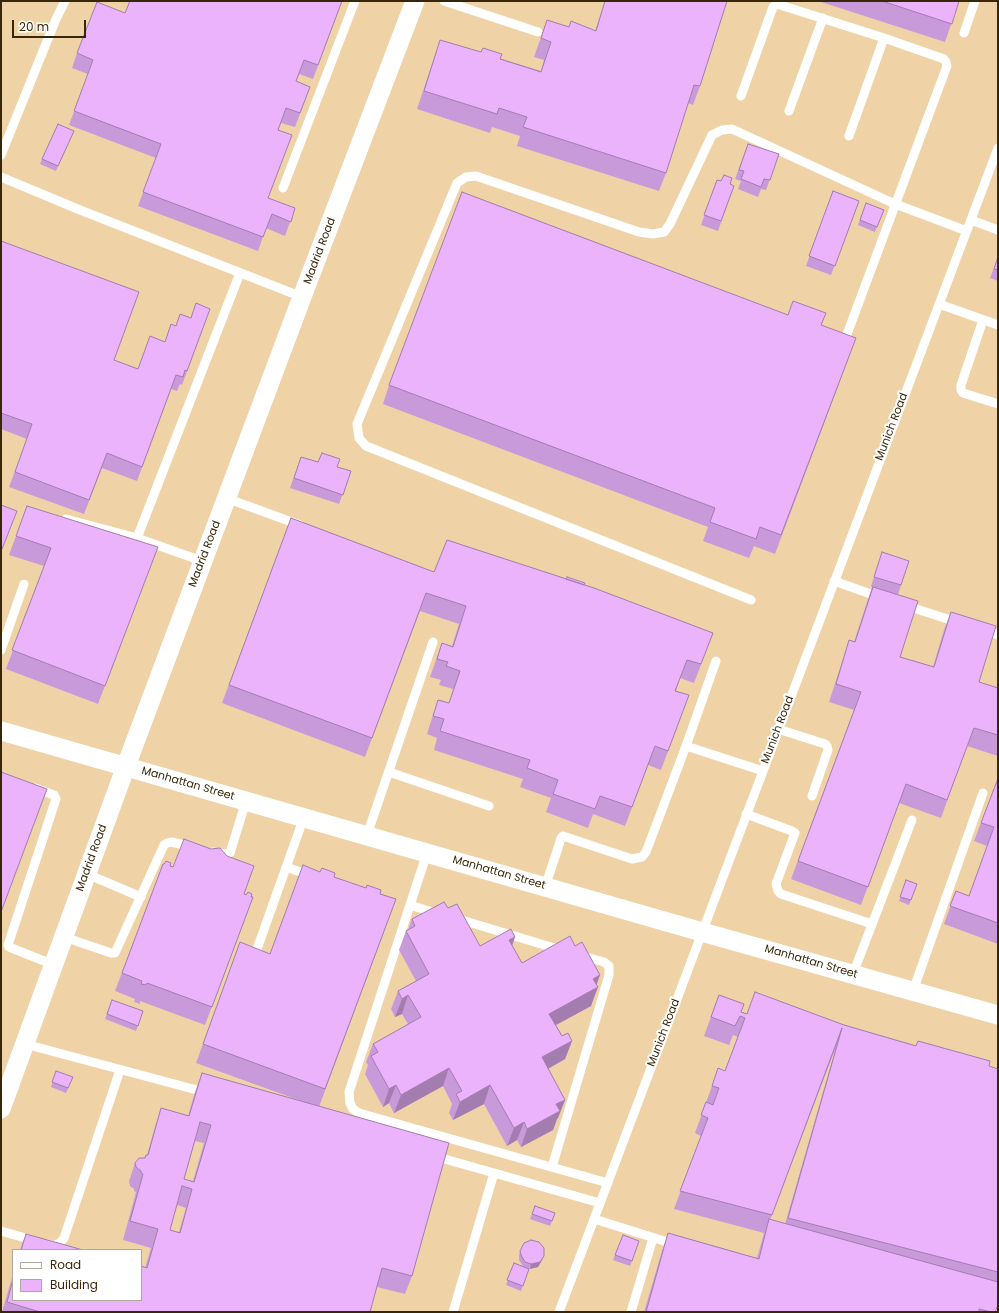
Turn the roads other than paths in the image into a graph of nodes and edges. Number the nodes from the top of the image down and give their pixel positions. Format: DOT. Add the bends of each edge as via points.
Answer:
graph roads {
  1 [pos="65,1"];
  2 [pos="355,1"];
  3 [pos="415,1"];
  4 [pos="444,1"];
  5 [pos="975,1"];
  6 [pos="823,18"];
  7 [pos="538,32"];
  8 [pos="964,33"];
  9 [pos="884,38"];
  10 [pos="741,96"];
  11 [pos="789,111"];
  12 [pos="849,136"];
  13 [pos="998,148"];
  14 [pos="1,154"];
  15 [pos="1,177"];
  16 [pos="283,188"];
  17 [pos="896,204"];
  18 [pos="971,220"];
  19 [pos="998,230"];
  20 [pos="966,231"];
  21 [pos="240,273"];
  22 [pos="302,297"];
  23 [pos="939,304"];
  24 [pos="983,320"];
  25 [pos="998,326"];
  26 [pos="846,337"];
  27 [pos="998,404"];
  28 [pos="226,498"];
  29 [pos="54,515"];
  30 [pos="305,527"];
  31 [pos="137,538"];
  32 [pos="202,561"];
  33 [pos="834,581"];
  34 [pos="24,584"];
  35 [pos="750,600"];
  36 [pos="998,635"];
  37 [pos="433,642"];
  38 [pos="1,650"];
  39 [pos="716,661"];
  40 [pos="778,729"];
  41 [pos="2,734"];
  42 [pos="686,746"];
  43 [pos="126,766"];
  44 [pos="762,771"];
  45 [pos="389,772"];
  46 [pos="28,785"];
  47 [pos="983,793"];
  48 [pos="812,796"];
  49 [pos="246,801"];
  50 [pos="488,806"];
  51 [pos="746,814"];
  52 [pos="304,818"];
  53 [pos="912,820"];
  54 [pos="367,836"];
  55 [pos="427,853"];
  56 [pos="286,867"];
  57 [pos="87,874"];
  58 [pos="324,880"];
  59 [pos="545,886"];
  60 [pos="141,897"];
  61 [pos="410,905"];
  62 [pos="872,924"];
  63 [pos="702,932"];
  64 [pos="64,937"];
  65 [pos="256,952"];
  66 [pos="54,965"];
  67 [pos="853,974"];
  68 [pos="913,991"];
  69 [pos="998,1015"];
  70 [pos="25,1044"];
  71 [pos="120,1070"];
  72 [pos="217,1096"];
  73 [pos="1,1109"];
  74 [pos="427,1154"];
  75 [pos="552,1166"];
  76 [pos="494,1173"];
  77 [pos="608,1183"];
  78 [pos="600,1203"];
  79 [pos="594,1220"];
  80 [pos="1,1231"];
  81 [pos="653,1238"];
  82 [pos="688,1248"];
  83 [pos="453,1312"];
  84 [pos="559,1312"];
  85 [pos="631,1312"];
  1 -- 14 [label="lane"];
  2 -- 16 [label="lane"];
  3 -- 22 [label="street, Madrid Road"];
  4 -- 7 [label="lane"];
  5 -- 8 [label="lane"];
  6 -- 9 [label="lane"];
  6 -- 10 [label="lane" via="777,4 773,7"];
  6 -- 11 [label="lane"];
  9 -- 12 [label="lane"];
  9 -- 17 [label="lane" via="944,59 946,62"];
  13 -- 18 [label="lane, Munich Road"];
  15 -- 21 [label="lane"];
  17 -- 20 [label="lane"];
  17 -- 26 [label="lane"];
  17 -- 35 [label="lane" via="732,129 712,135 670,224 664,232 653,234 639,232 476,176 466,177 458,183 357,424 359,438 366,446"];
  18 -- 19 [label="lane"];
  18 -- 20 [label="lane, Munich Road"];
  20 -- 23 [label="lane, Munich Road"];
  21 -- 22 [label="lane"];
  21 -- 31 [label="lane"];
  22 -- 28 [label="street, Madrid Road"];
  23 -- 24 [label="lane"];
  23 -- 33 [label="lane, Munich Road"];
  24 -- 25 [label="lane"];
  24 -- 27 [label="lane" via="961,390 963,393"];
  28 -- 30 [label="lane"];
  28 -- 32 [label="street, Madrid Road"];
  29 -- 31 [label="lane"];
  31 -- 32 [label="lane"];
  32 -- 43 [label="street, Madrid Road"];
  33 -- 36 [label="lane"];
  33 -- 40 [label="lane, Munich Road"];
  34 -- 38 [label="lane"];
  37 -- 45 [label="lane"];
  39 -- 42 [label="lane"];
  40 -- 44 [label="lane, Munich Road"];
  40 -- 48 [label="lane" via="827,746 828,750"];
  41 -- 43 [label="street, Manhattan Street"];
  42 -- 44 [label="lane"];
  42 -- 59 [label="lane" via="642,857 632,859 563,836"];
  43 -- 49 [label="street, Manhattan Street"];
  43 -- 57 [label="street, Madrid Road"];
  44 -- 51 [label="lane, Munich Road"];
  45 -- 50 [label="lane"];
  45 -- 54 [label="lane"];
  46 -- 66 [label="lane" via="54,795 56,799 8,945"];
  47 -- 68 [label="lane"];
  49 -- 52 [label="street, Manhattan Street"];
  49 -- 60 [label="lane" via="230,853 222,854 166,843"];
  51 -- 62 [label="lane" via="795,833 776,884 781,894"];
  51 -- 63 [label="lane, Munich Road"];
  52 -- 54 [label="street, Manhattan Street"];
  52 -- 56 [label="lane"];
  53 -- 62 [label="lane"];
  54 -- 55 [label="street, Manhattan Street"];
  55 -- 59 [label="street, Manhattan Street"];
  55 -- 61 [label="lane"];
  56 -- 58 [label="lane"];
  56 -- 65 [label="lane"];
  57 -- 60 [label="lane"];
  57 -- 64 [label="street, Madrid Road"];
  59 -- 63 [label="street, Manhattan Street"];
  60 -- 64 [label="lane" via="115,953"];
  61 -- 75 [label="lane" via="604,962 609,966 609,975"];
  61 -- 75 [label="lane" via="349,1092 353,1109 401,1126"];
  62 -- 67 [label="lane"];
  63 -- 67 [label="street, Manhattan Street"];
  63 -- 77 [label="lane, Munich Road"];
  64 -- 66 [label="street, Madrid Road"];
  66 -- 70 [label="street, Madrid Road"];
  67 -- 68 [label="street, Manhattan Street"];
  68 -- 69 [label="street, Manhattan Street"];
  70 -- 71 [label="lane"];
  70 -- 73 [label="street, Madrid Road"];
  71 -- 72 [label="lane"];
  71 -- 80 [label="lane" via="64,1238 53,1246"];
  74 -- 76 [label="lane"];
  75 -- 77 [label="lane"];
  76 -- 78 [label="lane"];
  76 -- 83 [label="lane"];
  77 -- 78 [label="lane, Munich Road"];
  78 -- 79 [label="lane, Munich Road"];
  79 -- 81 [label="lane"];
  79 -- 84 [label="lane, Munich Road"];
  81 -- 82 [label="lane"];
  81 -- 85 [label="lane"];
}
